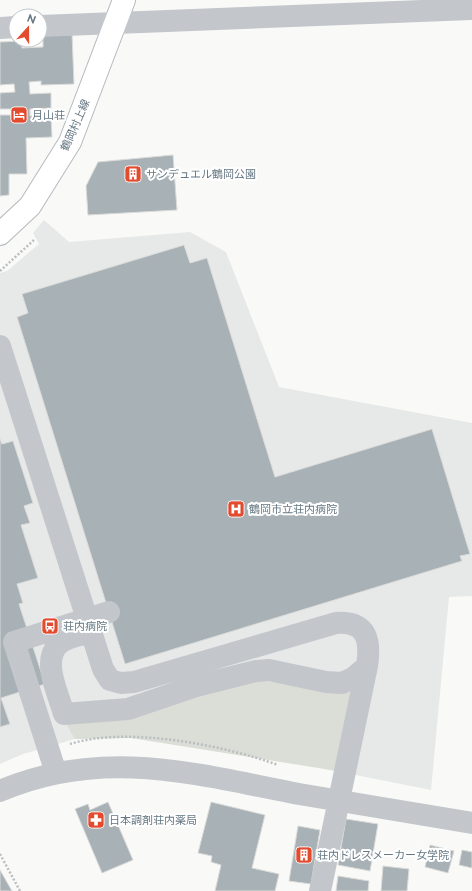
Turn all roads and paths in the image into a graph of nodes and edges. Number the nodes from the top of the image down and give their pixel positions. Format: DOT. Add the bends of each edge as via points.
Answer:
graph roads {
  1 [pos="124,0"];
  2 [pos="472,9"];
  3 [pos="116,23"];
  4 [pos="48,26"];
  5 [pos="0,234"];
  6 [pos="35,239"];
  7 [pos="0,271"];
  8 [pos="0,346"];
  9 [pos="109,612"];
  10 [pos="89,626"];
  11 [pos="367,666"];
  12 [pos="64,714"];
  13 [pos="40,721"];
  14 [pos="56,773"];
  15 [pos="0,791"];
  16 [pos="338,800"];
  17 [pos="472,823"];
  18 [pos="0,854"];
  19 [pos="20,891"];
  20 [pos="320,891"];
  1 -- 3 [label="main road, 鶴岡村上線"];
  2 -- 3 [label="street"];
  3 -- 4 [label="street"];
  3 -- 5 [label="main road, 鶴岡村上線" via="70,142 30,206"];
  6 -- 7 [label="path"];
  8 -- 10 [label="street"];
  9 -- 10 [label="street"];
  10 -- 11 [label="street" via="103,669 110,680 121,683 134,682 346,622 355,624 368,641 370,649"];
  10 -- 12 [label="street" via="57,646 51,666"];
  10 -- 13 [label="street" via="14,642"];
  11 -- 12 [label="street" via="353,678 342,683 269,670 256,671 196,686 128,708"];
  11 -- 16 [label="street"];
  12 -- 13 [label="street"];
  13 -- 14 [label="street"];
  14 -- 15 [label="street" via="18,783"];
  14 -- 16 [label="street" via="136,766 199,774"];
  16 -- 17 [label="street"];
  16 -- 20 [label="street"];
  18 -- 19 [label="path"];
}
